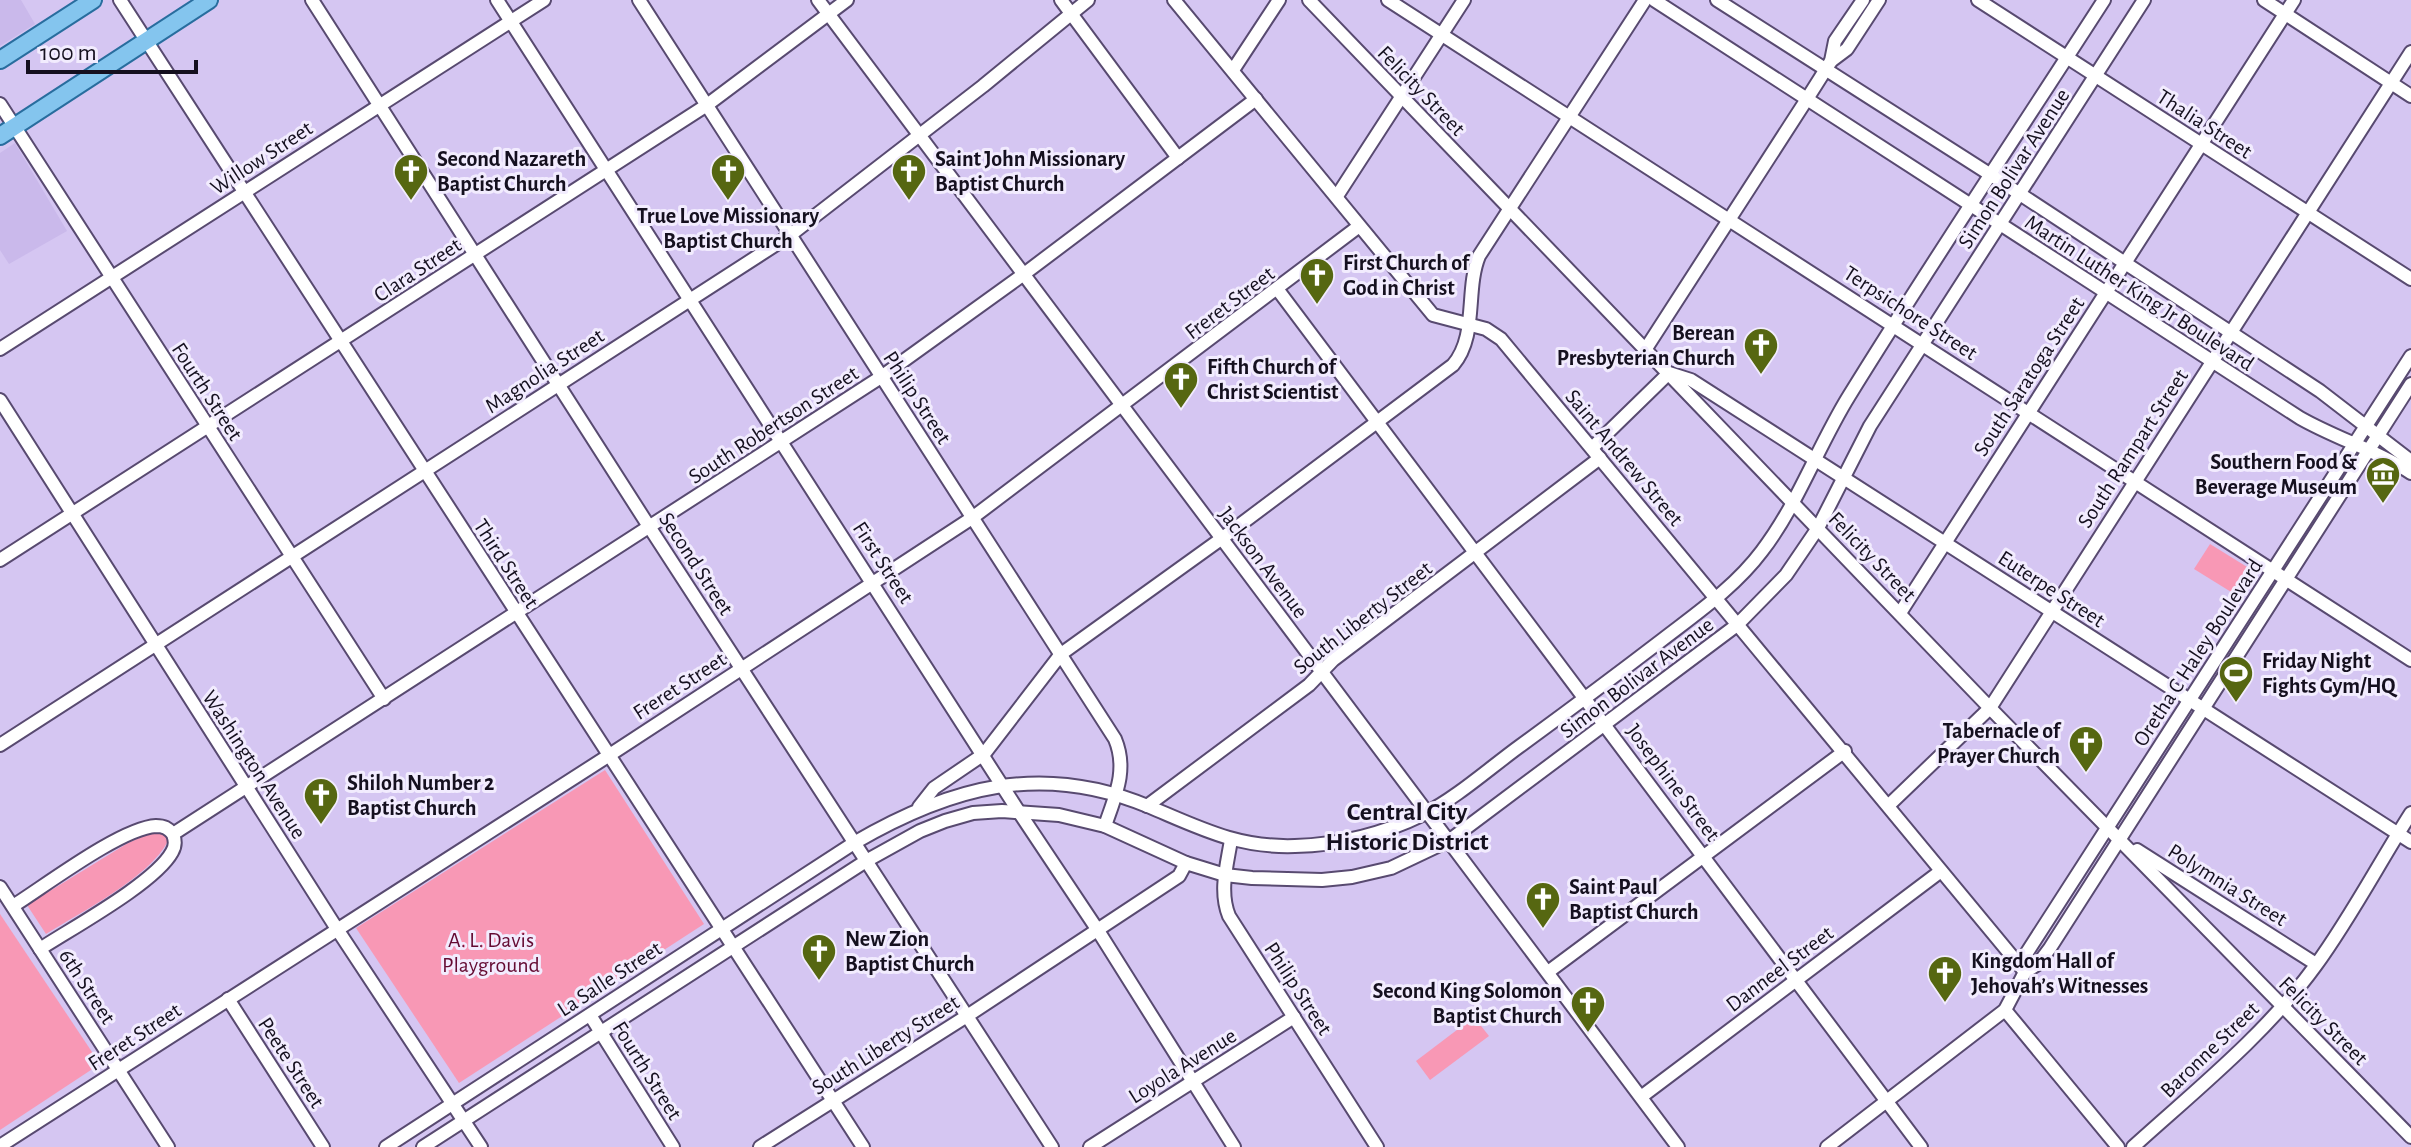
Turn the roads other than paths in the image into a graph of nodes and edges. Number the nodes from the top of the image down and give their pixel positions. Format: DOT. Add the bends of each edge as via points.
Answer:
graph roads {
  1 [pos="93,0"];
  2 [pos="120,0"];
  3 [pos="209,0"];
  4 [pos="312,0"];
  5 [pos="497,0"];
  6 [pos="544,0"];
  7 [pos="639,0"];
  8 [pos="818,0"];
  9 [pos="847,0"];
  10 [pos="1061,0"];
  11 [pos="1088,0"];
  12 [pos="1174,0"];
  13 [pos="1279,0"];
  14 [pos="1309,0"];
  15 [pos="1388,0"];
  16 [pos="1464,0"];
  17 [pos="1645,0"];
  18 [pos="1654,0"];
  19 [pos="1717,0"];
  20 [pos="1863,0"];
  21 [pos="1879,0"];
  22 [pos="1978,0"];
  23 [pos="2104,0"];
  24 [pos="2144,0"];
  25 [pos="2264,0"];
  26 [pos="2294,0"];
  27 [pos="829,14"];
  28 [pos="2285,14"];
  29 [pos="1072,15"];
  30 [pos="511,21"];
  31 [pos="1442,34"];
  32 [pos="147,40"];
  33 [pos="2411,52"];
  34 [pos="2067,58"];
  35 [pos="0,60"];
  36 [pos="1828,65"];
  37 [pos="1233,70"];
  38 [pos="2095,76"];
  39 [pos="2391,83"];
  40 [pos="2411,96"];
  41 [pos="1401,97"];
  42 [pos="1256,99"];
  43 [pos="1807,99"];
  44 [pos="0,104"];
  45 [pos="380,105"];
  46 [pos="707,105"];
  47 [pos="1569,117"];
  48 [pos="15,126"];
  49 [pos="920,135"];
  50 [pos="0,136"];
  51 [pos="2200,144"];
  52 [pos="1178,158"];
  53 [pos="607,169"];
  54 [pos="1991,175"];
  55 [pos="244,192"];
  56 [pos="2020,194"];
  57 [pos="1337,196"];
  58 [pos="1971,207"];
  59 [pos="1509,210"];
  60 [pos="2306,212"];
  61 [pos="1730,220"];
  62 [pos="1999,225"];
  63 [pos="1358,227"];
  64 [pos="789,236"];
  65 [pos="474,255"];
  66 [pos="2124,263"];
  67 [pos="1024,274"];
  68 [pos="112,277"];
  69 [pos="2411,279"];
  70 [pos="1278,290"];
  71 [pos="2105,293"];
  72 [pos="690,299"];
  73 [pos="1468,325"];
  74 [pos="1894,325"];
  75 [pos="2230,332"];
  76 [pos="341,343"];
  77 [pos="1923,344"];
  78 [pos="0,349"];
  79 [pos="1645,350"];
  80 [pos="2411,356"];
  81 [pos="2211,361"];
  82 [pos="1669,373"];
  83 [pos="881,377"];
  84 [pos="2411,384"];
  85 [pos="558,385"];
  86 [pos="0,400"];
  87 [pos="1123,406"];
  88 [pos="2028,412"];
  89 [pos="1377,422"];
  90 [pos="2366,426"];
  91 [pos="207,428"];
  92 [pos="2378,437"];
  93 [pos="782,441"];
  94 [pos="2354,444"];
  95 [pos="2370,449"];
  96 [pos="1596,453"];
  97 [pos="1814,458"];
  98 [pos="2411,461"];
  99 [pos="424,471"];
  100 [pos="2411,473"];
  101 [pos="1843,476"];
  102 [pos="2135,481"];
  103 [pos="1792,501"];
  104 [pos="74,512"];
  105 [pos="972,518"];
  106 [pos="650,528"];
  107 [pos="1818,528"];
  108 [pos="1221,539"];
  109 [pos="1946,541"];
  110 [pos="1476,554"];
  111 [pos="291,557"];
  112 [pos="0,560"];
  113 [pos="2273,570"];
  114 [pos="2285,578"];
  115 [pos="873,581"];
  116 [pos="1716,598"];
  117 [pos="2051,611"];
  118 [pos="1900,613"];
  119 [pos="516,614"];
  120 [pos="1737,625"];
  121 [pos="155,645"];
  122 [pos="1061,654"];
  123 [pos="2411,660"];
  124 [pos="742,668"];
  125 [pos="1321,673"];
  126 [pos="384,699"];
  127 [pos="1585,699"];
  128 [pos="2189,701"];
  129 [pos="1990,708"];
  130 [pos="2202,709"];
  131 [pos="1605,726"];
  132 [pos="0,745"];
  133 [pos="1845,751"];
  134 [pos="984,754"];
  135 [pos="608,756"];
  136 [pos="1002,785"];
  137 [pos="246,787"];
  138 [pos="1116,795"];
  139 [pos="1889,805"];
  140 [pos="1147,806"];
  141 [pos="917,810"];
  142 [pos="1019,812"];
  143 [pos="1429,812"];
  144 [pos="2411,813"];
  145 [pos="1105,826"];
  146 [pos="2107,827"];
  147 [pos="173,834"];
  148 [pos="2398,834"];
  149 [pos="2118,838"];
  150 [pos="1231,840"];
  151 [pos="1450,840"];
  152 [pos="2411,842"];
  153 [pos="854,843"];
  154 [pos="1705,856"];
  155 [pos="866,861"];
  156 [pos="1186,863"];
  157 [pos="1941,871"];
  158 [pos="1225,875"];
  159 [pos="0,887"];
  160 [pos="13,906"];
  161 [pos="337,929"];
  162 [pos="1097,929"];
  163 [pos="721,930"];
  164 [pos="732,948"];
  165 [pos="40,949"];
  166 [pos="2316,964"];
  167 [pos="1548,972"];
  168 [pos="2025,972"];
  169 [pos="1797,980"];
  170 [pos="228,999"];
  171 [pos="2281,1006"];
  172 [pos="2005,1010"];
  173 [pos="590,1015"];
  174 [pos="967,1016"];
  175 [pos="1294,1017"];
  176 [pos="600,1033"];
  177 [pos="119,1070"];
  178 [pos="1192,1082"];
  179 [pos="1641,1097"];
  180 [pos="833,1100"];
  181 [pos="1888,1102"];
  182 [pos="453,1104"];
  183 [pos="464,1120"];
  184 [pos="2411,1137"];
  185 [pos="0,1146"];
  186 [pos="168,1147"];
  187 [pos="323,1147"];
  188 [pos="386,1147"];
  189 [pos="423,1147"];
  190 [pos="481,1147"];
  191 [pos="673,1147"];
  192 [pos="760,1147"];
  193 [pos="863,1147"];
  194 [pos="1052,1147"];
  195 [pos="1090,1147"];
  196 [pos="1234,1147"];
  197 [pos="1377,1147"];
  198 [pos="1678,1147"];
  199 [pos="1827,1147"];
  200 [pos="1921,1147"];
  201 [pos="2118,1147"];
  202 [pos="2133,1147"];
  1 -- 35 [label="main road"];
  2 -- 32 [label="street, Third Street"];
  3 -- 32 [label="main road"];
  4 -- 45 [label="street, Second Street"];
  5 -- 30 [label="street, First Street"];
  6 -- 30 [label="street, Willow Street"];
  7 -- 46 [label="street, Philip Street"];
  8 -- 27 [label="street, Jackson Avenue"];
  9 -- 27 [label="street, Clara Street"];
  10 -- 29 [label="street"];
  11 -- 29 [label="street, Magnolia Street"];
  12 -- 37 [label="street, Saint Andrew Street"];
  13 -- 37 [label="street"];
  14 -- 41 [label="street, Felicity Street"];
  15 -- 31 [label="street, Terpsichore Street"];
  16 -- 31 [label="street"];
  17 -- 47 [label="street"];
  18 -- 43 [label="street, Martin Luther King Jr Boulevard"];
  19 -- 36 [label="street, Martin Luther King Jr Boulevard"];
  20 -- 36 [label="street" via="1835,41"];
  21 -- 36 [label="street" via="1847,49"];
  22 -- 34 [label="street, Thalia Street"];
  23 -- 34 [label="street, Simon Bolivar Avenue"];
  24 -- 38 [label="street, Simon Bolivar Avenue"];
  25 -- 28 [label="street"];
  26 -- 28 [label="street, South Saratoga Street"];
  27 -- 46 [label="street, Clara Street"];
  27 -- 49 [label="street, Jackson Avenue"];
  28 -- 39 [label="street"];
  28 -- 51 [label="street, South Saratoga Street"];
  29 -- 49 [label="street, Magnolia Street"];
  29 -- 52 [label="street"];
  30 -- 45 [label="street, Willow Street"];
  30 -- 53 [label="street, First Street"];
  31 -- 41 [label="street"];
  31 -- 47 [label="street, Terpsichore Street"];
  32 -- 48 [label="main road"];
  32 -- 55 [label="street, Third Street"];
  33 -- 39 [label="street, South Rampart Street"];
  34 -- 38 [label="street, Thalia Street"];
  34 -- 54 [label="street, Simon Bolivar Avenue"];
  36 -- 43 [label="street"];
  36 -- 54 [label="street, Martin Luther King Jr Boulevard"];
  37 -- 42 [label="street, Saint Andrew Street"];
  38 -- 51 [label="street, Thalia Street"];
  38 -- 56 [label="street, Simon Bolivar Avenue"];
  39 -- 40 [label="street"];
  39 -- 60 [label="street, South Rampart Street"];
  41 -- 57 [label="street"];
  41 -- 59 [label="street, Felicity Street"];
  42 -- 52 [label="street, South Robertson Street"];
  42 -- 57 [label="street, Saint Andrew Street"];
  43 -- 58 [label="street, Martin Luther King Jr Boulevard"];
  43 -- 61 [label="street"];
  44 -- 48 [label="street, Fourth Street"];
  45 -- 55 [label="street, Willow Street"];
  45 -- 65 [label="street, Second Street"];
  46 -- 53 [label="street, Clara Street"];
  46 -- 64 [label="street, Philip Street"];
  47 -- 59 [label="street"];
  47 -- 61 [label="street, Terpsichore Street"];
  48 -- 50 [label="main road"];
  48 -- 68 [label="street, Fourth Street"];
  49 -- 64 [label="street, Magnolia Street"];
  49 -- 67 [label="street, Jackson Avenue"];
  51 -- 60 [label="street, Thalia Street"];
  51 -- 66 [label="street, South Saratoga Street"];
  52 -- 67 [label="street, South Robertson Street"];
  53 -- 65 [label="street, Clara Street"];
  53 -- 72 [label="street, First Street"];
  54 -- 56 [label="street, Martin Luther King Jr Boulevard"];
  54 -- 58 [label="street, Simon Bolivar Avenue"];
  55 -- 68 [label="street, Willow Street"];
  55 -- 76 [label="street, Third Street"];
  56 -- 62 [label="street, Simon Bolivar Avenue"];
  56 -- 66 [label="street, Martin Luther King Jr Boulevard"];
  57 -- 63 [label="street, Saint Andrew Street"];
  58 -- 62 [label="street, Martin Luther King Jr Boulevard"];
  58 -- 74 [label="street, Simon Bolivar Avenue"];
  59 -- 73 [label="street" via="1475,266"];
  59 -- 79 [label="street, Felicity Street"];
  60 -- 69 [label="street, Thalia Street"];
  60 -- 75 [label="street, South Rampart Street"];
  61 -- 74 [label="street, Terpsichore Street"];
  61 -- 79 [label="street"];
  62 -- 71 [label="street, Martin Luther King Jr Boulevard"];
  62 -- 77 [label="street, Simon Bolivar Avenue"];
  63 -- 70 [label="street, Freret Street"];
  63 -- 73 [label="street, Saint Andrew Street" via="1433,315"];
  64 -- 72 [label="street, Magnolia Street"];
  64 -- 83 [label="street, Philip Street"];
  65 -- 76 [label="street, Clara Street"];
  65 -- 85 [label="street, Second Street"];
  66 -- 71 [label="street, South Saratoga Street"];
  66 -- 75 [label="street, Martin Luther King Jr Boulevard"];
  67 -- 83 [label="street, South Robertson Street"];
  67 -- 87 [label="street, Jackson Avenue"];
  68 -- 78 [label="street, Willow Street"];
  68 -- 91 [label="street, Fourth Street"];
  70 -- 87 [label="street, Freret Street"];
  70 -- 89 [label="street, Josephine Street"];
  71 -- 81 [label="street, Martin Luther King Jr Boulevard"];
  71 -- 88 [label="street, South Saratoga Street"];
  72 -- 85 [label="street, Magnolia Street"];
  72 -- 93 [label="street, First Street"];
  73 -- 89 [label="street" via="1464,348 1453,365"];
  73 -- 96 [label="street, Saint Andrew Street" via="1501,339"];
  74 -- 77 [label="street, Terpsichore Street"];
  74 -- 97 [label="street, Simon Bolivar Avenue"];
  75 -- 81 [label="street, South Rampart Street"];
  75 -- 90 [label="street, Martin Luther King Jr Boulevard"];
  76 -- 91 [label="street, Clara Street"];
  76 -- 99 [label="street, Third Street"];
  77 -- 88 [label="street, Terpsichore Street"];
  77 -- 101 [label="street, Simon Bolivar Avenue"];
  79 -- 82 [label="street, Felicity Street"];
  80 -- 90 [label="street, Oretha C Haley Boulevard"];
  81 -- 94 [label="street, Martin Luther King Jr Boulevard" via="2300,418"];
  81 -- 102 [label="street, South Rampart Street"];
  82 -- 96 [label="street, South Liberty Street"];
  82 -- 97 [label="street, Euterpe Street" via="1691,380"];
  82 -- 103 [label="street, Felicity Street"];
  83 -- 93 [label="street, South Robertson Street"];
  83 -- 105 [label="street, Philip Street"];
  84 -- 92 [label="street, Oretha C Haley Boulevard"];
  85 -- 99 [label="street, Magnolia Street"];
  85 -- 106 [label="street, Second Street"];
  86 -- 104 [label="street, Washington Avenue"];
  87 -- 105 [label="street, Freret Street"];
  87 -- 108 [label="street, Jackson Avenue"];
  88 -- 102 [label="street, Terpsichore Street"];
  88 -- 109 [label="street, South Saratoga Street"];
  89 -- 108 [label="street"];
  89 -- 110 [label="street, Josephine Street"];
  90 -- 92 [label="street, Martin Luther King Jr Boulevard"];
  90 -- 94 [label="street, Oretha C Haley Boulevard"];
  91 -- 104 [label="street, Clara Street"];
  91 -- 111 [label="street, Fourth Street"];
  92 -- 95 [label="street, Oretha C Haley Boulevard"];
  92 -- 98 [label="street, Martin Luther King Jr Boulevard"];
  93 -- 106 [label="street, South Robertson Street"];
  93 -- 115 [label="street, First Street"];
  94 -- 95 [label="street, Martin Luther King Jr Boulevard"];
  94 -- 113 [label="street, Oretha C Haley Boulevard"];
  95 -- 100 [label="street, Martin Luther King Jr Boulevard"];
  95 -- 114 [label="street, Oretha C Haley Boulevard"];
  96 -- 110 [label="street, South Liberty Street"];
  96 -- 116 [label="street, Saint Andrew Street"];
  97 -- 101 [label="street, Euterpe Street"];
  97 -- 103 [label="street, Simon Bolivar Avenue"];
  99 -- 111 [label="street, Magnolia Street"];
  99 -- 119 [label="street, Third Street"];
  101 -- 107 [label="street, Simon Bolivar Avenue"];
  101 -- 109 [label="street, Euterpe Street"];
  102 -- 113 [label="street, Terpsichore Street"];
  102 -- 117 [label="street, South Rampart Street"];
  103 -- 107 [label="street, Felicity Street"];
  103 -- 116 [label="street, Simon Bolivar Avenue" via="1762,551"];
  104 -- 112 [label="street, Clara Street"];
  104 -- 121 [label="street, Washington Avenue"];
  105 -- 115 [label="street, Freret Street"];
  105 -- 122 [label="street, Philip Street"];
  106 -- 119 [label="street, South Robertson Street"];
  106 -- 124 [label="street, Second Street"];
  107 -- 118 [label="street, Felicity Street"];
  107 -- 120 [label="street, Simon Bolivar Avenue" via="1786,575"];
  108 -- 122 [label="street"];
  108 -- 125 [label="street, Jackson Avenue"];
  109 -- 117 [label="street, Euterpe Street"];
  109 -- 118 [label="street, South Saratoga Street"];
  110 -- 125 [label="street, South Liberty Street"];
  110 -- 127 [label="street, Josephine Street"];
  111 -- 121 [label="street, Magnolia Street"];
  111 -- 126 [label="street, Fourth Street"];
  113 -- 114 [label="street, Terpsichore Street"];
  113 -- 128 [label="street, Oretha C Haley Boulevard"];
  114 -- 123 [label="street, Terpsichore Street"];
  114 -- 130 [label="street, Oretha C Haley Boulevard"];
  115 -- 124 [label="street, Freret Street"];
  115 -- 134 [label="street, First Street"];
  116 -- 120 [label="street, Saint Andrew Street"];
  116 -- 127 [label="street, Simon Bolivar Avenue"];
  117 -- 128 [label="street, Euterpe Street"];
  117 -- 129 [label="street, South Rampart Street"];
  118 -- 129 [label="street, Felicity Street"];
  119 -- 126 [label="street, South Robertson Street"];
  119 -- 135 [label="street, Third Street"];
  120 -- 131 [label="street, Simon Bolivar Avenue"];
  120 -- 133 [label="street, Saint Andrew Street"];
  121 -- 132 [label="street, Magnolia Street"];
  121 -- 137 [label="street, Washington Avenue"];
  122 -- 134 [label="street"];
  122 -- 138 [label="street, Philip Street" via="1120,751"];
  124 -- 135 [label="street, Freret Street"];
  124 -- 153 [label="street, Second Street"];
  125 -- 140 [label="street, South Liberty Street"];
  125 -- 143 [label="street, Jackson Avenue"];
  126 -- 137 [label="street, South Robertson Street"];
  127 -- 131 [label="street, Josephine Street"];
  127 -- 143 [label="street, Simon Bolivar Avenue"];
  128 -- 130 [label="street, Euterpe Street"];
  128 -- 146 [label="street, Oretha C Haley Boulevard"];
  129 -- 139 [label="street, South Rampart Street"];
  129 -- 146 [label="street, Felicity Street"];
  130 -- 148 [label="street, Euterpe Street"];
  130 -- 149 [label="street, Oretha C Haley Boulevard"];
  131 -- 151 [label="street, Simon Bolivar Avenue"];
  131 -- 154 [label="street, Josephine Street"];
  133 -- 139 [label="street, Saint Andrew Street"];
  133 -- 154 [label="street"];
  134 -- 136 [label="street, First Street"];
  134 -- 141 [label="street" via="934,788"];
  135 -- 161 [label="street, Freret Street"];
  135 -- 163 [label="street, Third Street"];
  136 -- 138 [label="street, Simon Bolivar Avenue" via="1053,784"];
  136 -- 141 [label="street, Simon Bolivar Avenue" via="966,791"];
  136 -- 142 [label="street, First Street"];
  137 -- 147 [label="street, South Robertson Street"];
  137 -- 161 [label="street, Washington Avenue"];
  138 -- 140 [label="street, Simon Bolivar Avenue"];
  138 -- 145 [label="street, Philip Street"];
  139 -- 157 [label="street, Saint Andrew Street"];
  140 -- 150 [label="street, Simon Bolivar Avenue"];
  141 -- 153 [label="street, Simon Bolivar Avenue"];
  142 -- 145 [label="street, Simon Bolivar Avenue"];
  142 -- 155 [label="street, Simon Bolivar Avenue" via="973,813 945,821"];
  142 -- 162 [label="street, First Street"];
  143 -- 150 [label="street, Simon Bolivar Avenue" via="1359,839 1326,844 1292,847"];
  143 -- 151 [label="street, Jackson Avenue"];
  144 -- 148 [label="street, Baronne Street"];
  145 -- 156 [label="street, Simon Bolivar Avenue"];
  146 -- 149 [label="street, Felicity Street"];
  146 -- 168 [label="street, Oretha C Haley Boulevard" via="2026,954"];
  147 -- 160 [label="street" via="152,826 122,839"];
  147 -- 165 [label="street" via="172,853 142,881"];
  148 -- 152 [label="street, Euterpe Street"];
  148 -- 166 [label="street, Baronne Street"];
  149 -- 166 [label="street, Polymnia Street"];
  149 -- 168 [label="street, Oretha C Haley Boulevard" via="2050,948"];
  149 -- 171 [label="street, Felicity Street"];
  150 -- 158 [label="street, Philip Street"];
  151 -- 158 [label="street, Simon Bolivar Avenue" via="1391,868 1352,877 1292,881"];
  151 -- 167 [label="street, Jackson Avenue"];
  153 -- 155 [label="street, Second Street"];
  153 -- 163 [label="street, La Salle Street"];
  154 -- 167 [label="street"];
  154 -- 169 [label="street, Josephine Street"];
  155 -- 164 [label="street, La Salle Street"];
  155 -- 174 [label="street, Second Street"];
  156 -- 158 [label="street, Simon Bolivar Avenue"];
  156 -- 162 [label="street, South Liberty Street" via="1179,876"];
  157 -- 168 [label="street, Saint Andrew Street"];
  157 -- 169 [label="street, Danneel Street"];
  158 -- 175 [label="street, Philip Street" via="1229,916"];
  159 -- 160 [label="street, 6th Street"];
  160 -- 165 [label="street, 6th Street"];
  161 -- 170 [label="street, Freret Street"];
  161 -- 182 [label="street, Washington Avenue"];
  162 -- 174 [label="street, South Liberty Street"];
  162 -- 178 [label="street, First Street"];
  163 -- 164 [label="street, Third Street"];
  163 -- 173 [label="street, La Salle Street"];
  164 -- 176 [label="street, La Salle Street"];
  164 -- 180 [label="street, Third Street"];
  165 -- 177 [label="street, 6th Street"];
  166 -- 171 [label="street, Baronne Street"];
  167 -- 179 [label="street, Jackson Avenue"];
  168 -- 172 [label="street, Oretha C Haley Boulevard"];
  169 -- 179 [label="street, Danneel Street"];
  169 -- 181 [label="street, Josephine Street"];
  170 -- 177 [label="street, Freret Street"];
  170 -- 187 [label="street, Peete Street"];
  171 -- 184 [label="street, Felicity Street"];
  171 -- 202 [label="street, Baronne Street"];
  172 -- 181 [label="street, Oretha C Haley Boulevard"];
  172 -- 201 [label="street"];
  173 -- 176 [label="street, Fourth Street"];
  173 -- 182 [label="street, La Salle Street"];
  174 -- 180 [label="street, South Liberty Street"];
  174 -- 194 [label="street, Second Street"];
  175 -- 178 [label="street, Loyola Avenue"];
  175 -- 197 [label="street, Philip Street"];
  176 -- 183 [label="street, La Salle Street"];
  176 -- 191 [label="street, Fourth Street"];
  177 -- 185 [label="street, Freret Street"];
  177 -- 186 [label="street, 6th Street"];
  178 -- 195 [label="street, Loyola Avenue"];
  178 -- 196 [label="street, First Street"];
  179 -- 198 [label="street, Jackson Avenue"];
  180 -- 192 [label="street, South Liberty Street"];
  180 -- 193 [label="street, Third Street"];
  181 -- 199 [label="street, Oretha C Haley Boulevard"];
  181 -- 200 [label="street, Josephine Street"];
  182 -- 183 [label="street, Washington Avenue"];
  182 -- 188 [label="street, La Salle Street"];
  183 -- 189 [label="street, La Salle Street"];
  183 -- 190 [label="street, Washington Avenue"];
}
